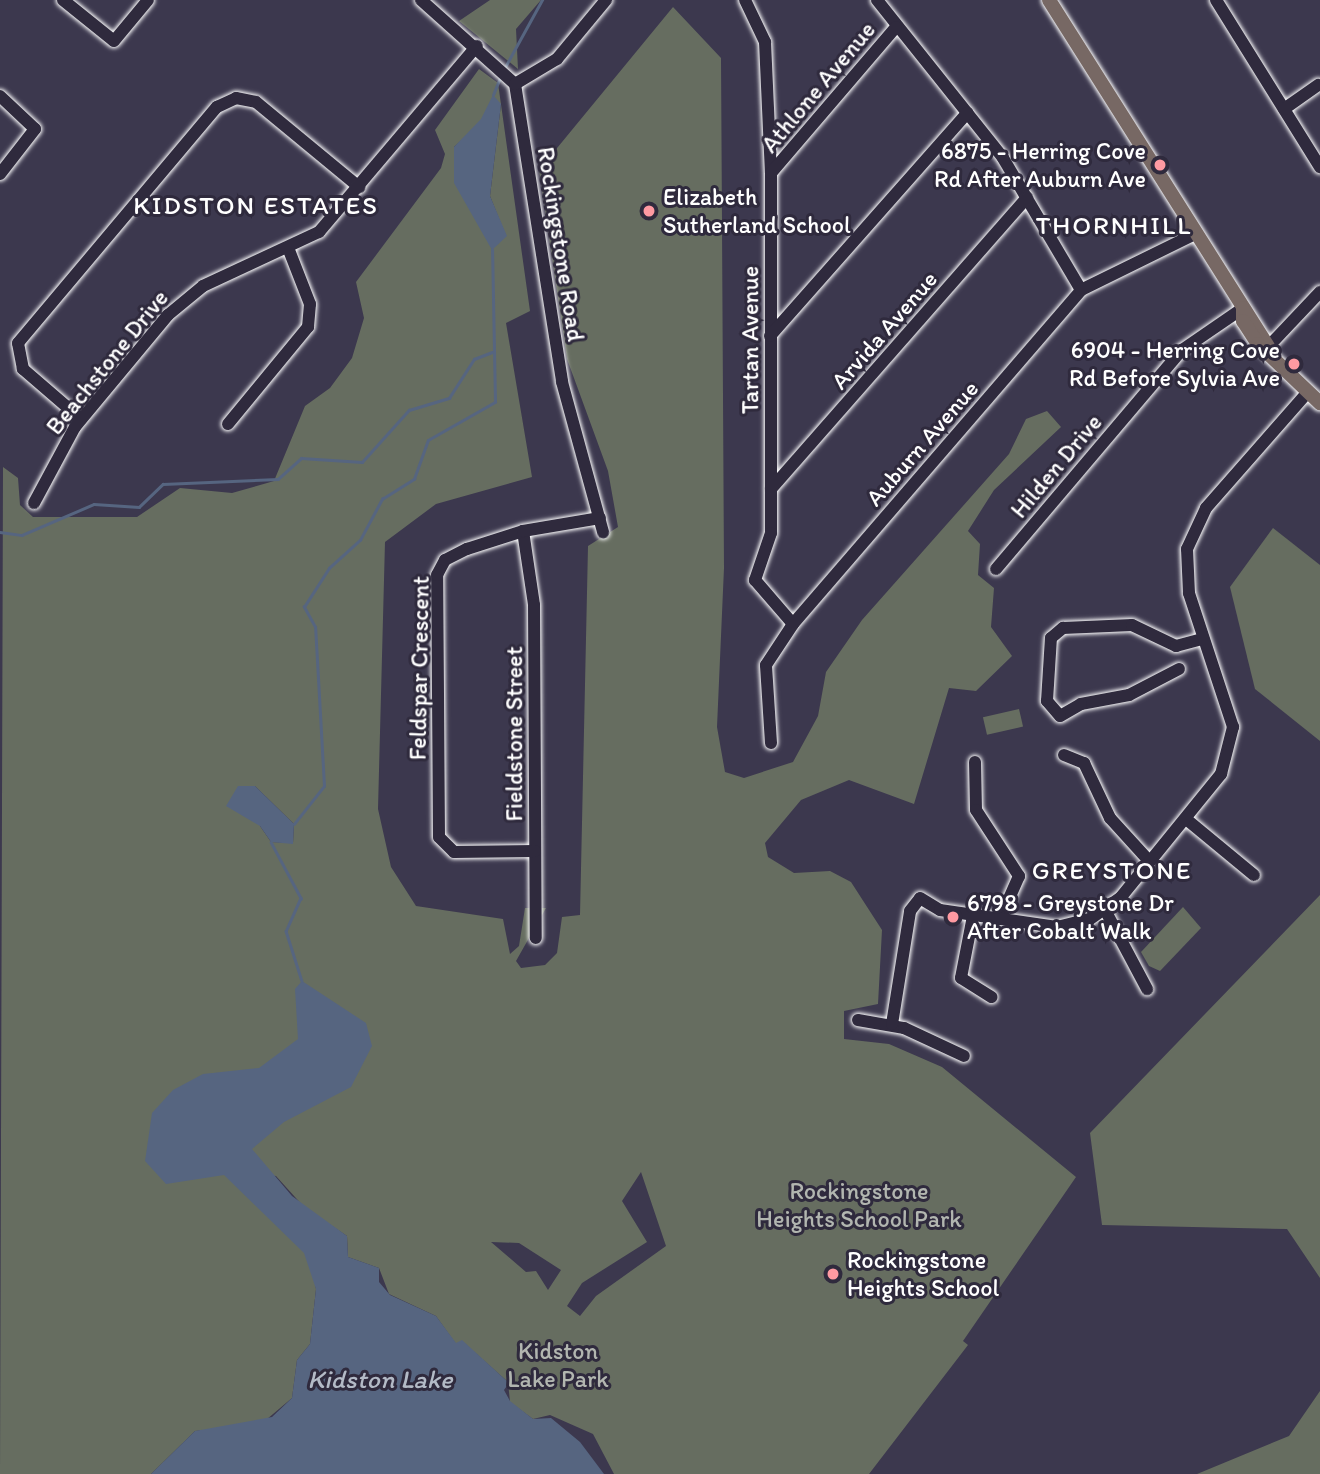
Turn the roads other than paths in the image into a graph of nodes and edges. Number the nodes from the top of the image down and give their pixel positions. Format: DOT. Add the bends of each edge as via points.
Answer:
graph roads {
  1 [pos="63,0"];
  2 [pos="148,0"];
  3 [pos="421,0"];
  4 [pos="606,0"];
  5 [pos="745,0"];
  6 [pos="877,0"];
  7 [pos="1049,0"];
  8 [pos="1216,0"];
  9 [pos="896,27"];
  10 [pos="477,46"];
  11 [pos="515,84"];
  12 [pos="1318,85"];
  13 [pos="0,96"];
  14 [pos="1283,109"];
  15 [pos="967,113"];
  16 [pos="1320,167"];
  17 [pos="771,173"];
  18 [pos="0,174"];
  19 [pos="359,187"];
  20 [pos="1027,198"];
  21 [pos="1197,233"];
  22 [pos="289,250"];
  23 [pos="1081,290"];
  24 [pos="1320,292"];
  25 [pos="1243,308"];
  26 [pos="770,336"];
  27 [pos="1268,348"];
  28 [pos="1308,392"];
  29 [pos="1320,403"];
  30 [pos="82,419"];
  31 [pos="228,424"];
  32 [pos="771,489"];
  33 [pos="34,503"];
  34 [pos="600,518"];
  35 [pos="523,531"];
  36 [pos="603,533"];
  37 [pos="996,569"];
  38 [pos="793,624"];
  39 [pos="1202,639"];
  40 [pos="1179,669"];
  41 [pos="771,743"];
  42 [pos="1064,755"];
  43 [pos="975,762"];
  44 [pos="1186,819"];
  45 [pos="535,851"];
  46 [pos="1150,862"];
  47 [pos="1254,875"];
  48 [pos="1104,908"];
  49 [pos="973,916"];
  50 [pos="1000,919"];
  51 [pos="536,938"];
  52 [pos="1147,989"];
  53 [pos="991,997"];
  54 [pos="858,1020"];
  55 [pos="892,1024"];
  56 [pos="964,1056"];
  1 -- 2 [label="street" via="114,41"];
  3 -- 10 [label="street"];
  4 -- 11 [label="street" via="557,60"];
  5 -- 17 [label="street, Tartan Avenue" via="764,36"];
  6 -- 9 [label="street"];
  7 -- 21 [label="main road"];
  8 -- 14 [label="street"];
  9 -- 15 [label="street"];
  9 -- 17 [label="street, Athlone Avenue"];
  10 -- 11 [label="street"];
  10 -- 19 [label="street, Beachstone Drive"];
  11 -- 34 [label="street, Rockingstone Road" via="562,382"];
  12 -- 14 [label="street"];
  13 -- 18 [label="street" via="35,129"];
  14 -- 16 [label="street"];
  15 -- 20 [label="street"];
  15 -- 26 [label="street"];
  17 -- 26 [label="street, Tartan Avenue"];
  19 -- 22 [label="street, Beachstone Drive" via="319,232"];
  19 -- 30 [label="street" via="256,102 236,98 217,107 18,343 23,369"];
  20 -- 23 [label="street"];
  20 -- 32 [label="street, Arvida Avenue"];
  21 -- 23 [label="street, Auburn Avenue"];
  21 -- 25 [label="main road"];
  22 -- 30 [label="street, Beachstone Drive" via="185,299"];
  22 -- 31 [label="street" via="310,304 308,327"];
  23 -- 38 [label="street, Auburn Avenue"];
  24 -- 27 [label="street"];
  25 -- 27 [label="main road" via="1243,321 1258,344"];
  25 -- 37 [label="street, Hilden Drive" via="1182,350"];
  26 -- 32 [label="street, Tartan Avenue"];
  27 -- 28 [label="main road"];
  28 -- 29 [label="main road"];
  28 -- 39 [label="street" via="1192,533 1185,574"];
  30 -- 33 [label="street, Beachstone Drive"];
  32 -- 38 [label="street, Tartan Avenue" via="769,543 755,583"];
  34 -- 35 [label="street, Feldspar Crescent"];
  34 -- 36 [label="street, Rockingstone Road"];
  35 -- 45 [label="street, Fieldstone Street" via="534,605"];
  35 -- 45 [label="street, Feldspar Crescent" via="455,554 439,571 438,832 454,852"];
  38 -- 41 [label="street, Auburn Avenue" via="766,665"];
  39 -- 40 [label="street" via="1176,646 1132,625 1063,628 1051,638 1047,701 1060,716 1081,704 1133,693"];
  39 -- 44 [label="street" via="1229,713 1233,743 1221,774"];
  42 -- 46 [label="street" via="1084,763 1110,818"];
  43 -- 50 [label="street" via="976,810 1019,876 1002,904"];
  44 -- 46 [label="street"];
  44 -- 47 [label="street"];
  45 -- 51 [label="street, Fieldstone Street"];
  46 -- 48 [label="street"];
  48 -- 50 [label="street" via="1057,927"];
  48 -- 52 [label="street"];
  49 -- 50 [label="street"];
  49 -- 53 [label="street" via="961,978"];
  49 -- 55 [label="street" via="940,911 920,898 914,903"];
  54 -- 55 [label="street"];
  55 -- 56 [label="street"];
}
